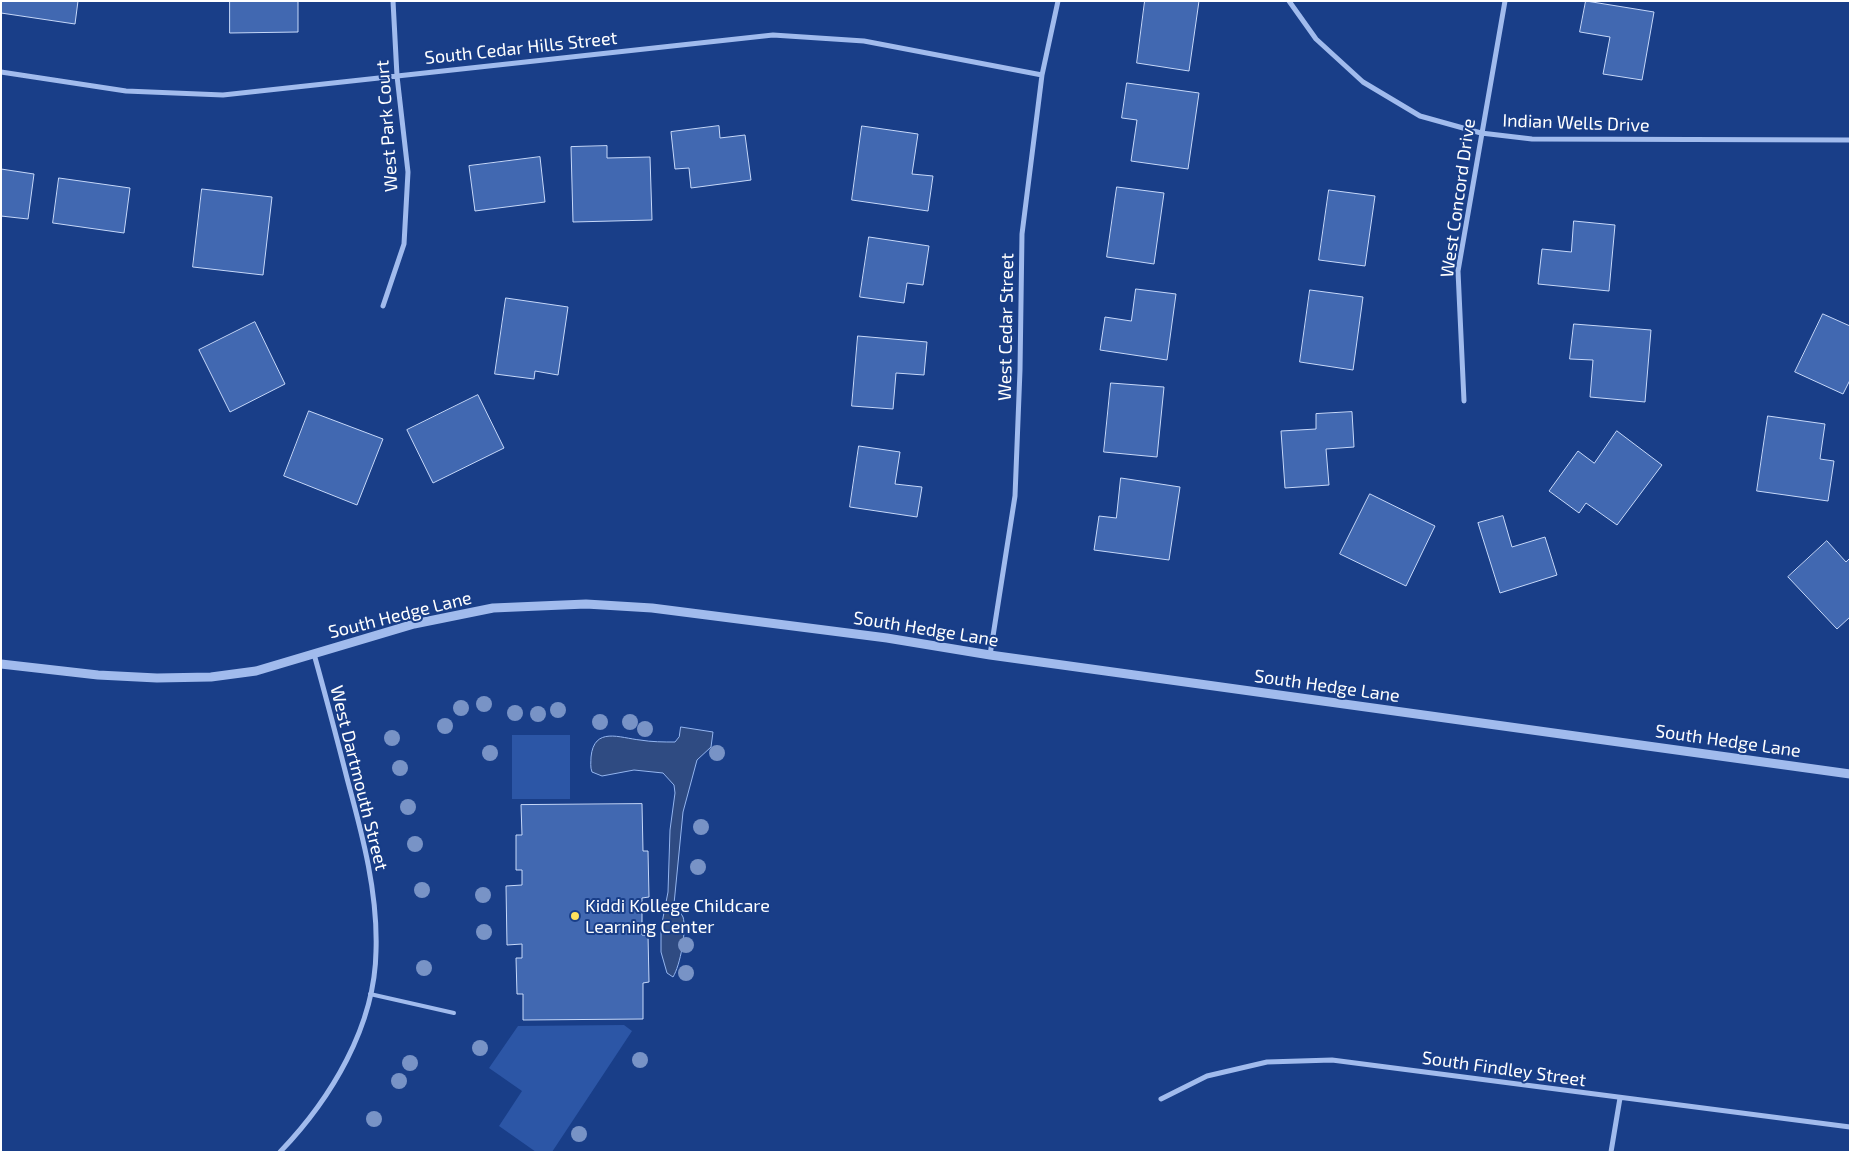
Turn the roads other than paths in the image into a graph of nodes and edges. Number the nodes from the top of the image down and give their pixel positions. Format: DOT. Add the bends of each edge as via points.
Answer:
graph roads {
  1 [pos="393,1"];
  2 [pos="1058,1"];
  3 [pos="1289,1"];
  4 [pos="1505,1"];
  5 [pos="1,72"];
  6 [pos="1042,75"];
  7 [pos="398,76"];
  8 [pos="1481,133"];
  9 [pos="1850,140"];
  10 [pos="383,306"];
  11 [pos="1464,401"];
  12 [pos="314,654"];
  13 [pos="990,655"];
  14 [pos="1,664"];
  15 [pos="1850,774"];
  16 [pos="370,994"];
  17 [pos="454,1013"];
  18 [pos="1620,1098"];
  19 [pos="1161,1099"];
  20 [pos="1850,1127"];
  21 [pos="280,1152"];
  22 [pos="1611,1152"];
  1 -- 7 [label="street, West Park Court"];
  2 -- 6 [label="street, West Cedar Street"];
  3 -- 8 [label="street, Indian Wells Drive" via="1316,39 1363,82 1420,116"];
  4 -- 8 [label="street, West Concord Drive"];
  5 -- 7 [label="street, South Cedar Hills Street" via="126,92 223,95"];
  6 -- 7 [label="street, South Cedar Hills Street" via="864,41 773,35"];
  6 -- 13 [label="street, West Cedar Street" via="1022,234 1015,496"];
  7 -- 10 [label="street, West Park Court" via="408,172 404,244"];
  8 -- 9 [label="street, Indian Wells Drive" via="1532,139"];
  8 -- 11 [label="street, West Concord Drive" via="1458,271"];
  12 -- 13 [label="street, South Hedge Lane" via="414,624 494,608 586,604 652,608 887,638"];
  12 -- 14 [label="street, South Hedge Lane" via="256,671 202,677 98,676"];
  12 -- 16 [label="street, West Dartmouth Street" via="364,844 374,906 376,951"];
  13 -- 15 [label="street, South Hedge Lane"];
  16 -- 17 [label="lane"];
  16 -- 21 [label="street, West Dartmouth Street" via="358,1038 332,1087"];
  18 -- 19 [label="street, South Findley Street" via="1332,1060 1267,1062 1207,1076"];
  18 -- 20 [label="street, South Findley Street"];
  18 -- 22 [label="street"];
}
